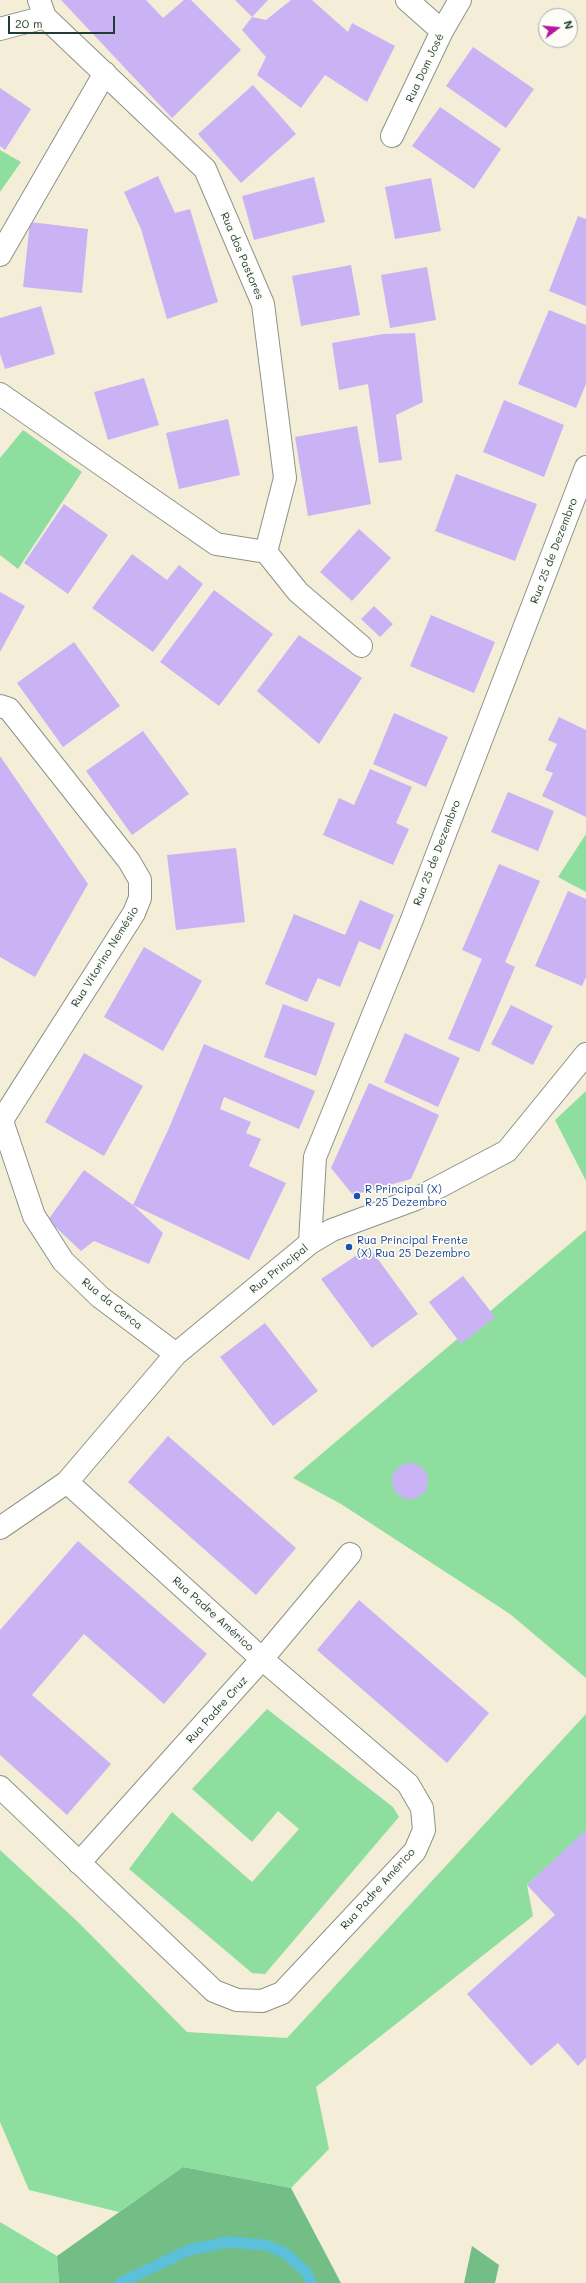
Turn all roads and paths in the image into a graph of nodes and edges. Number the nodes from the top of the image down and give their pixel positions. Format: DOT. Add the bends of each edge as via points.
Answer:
graph roads {
  1 [pos="407,0"];
  2 [pos="460,0"];
  3 [pos="42,8"];
  4 [pos="0,29"];
  5 [pos="442,31"];
  6 [pos="105,74"];
  7 [pos="392,136"];
  8 [pos="0,255"];
  9 [pos="0,394"];
  10 [pos="586,467"];
  11 [pos="266,552"];
  12 [pos="361,646"];
  13 [pos="0,706"];
  14 [pos="586,1054"];
  15 [pos="1,1117"];
  16 [pos="310,1243"];
  17 [pos="176,1354"];
  18 [pos="67,1482"];
  19 [pos="0,1528"];
  20 [pos="350,1554"];
  21 [pos="262,1659"];
  22 [pos="0,1787"];
  23 [pos="79,1862"];
  1 -- 5 [label="street"];
  2 -- 5 [label="street, Rua Dom José"];
  3 -- 4 [label="street"];
  3 -- 6 [label="street, Rua dos Pastores"];
  5 -- 7 [label="street, Rua Dom José"];
  6 -- 8 [label="street"];
  6 -- 11 [label="street, Rua dos Pastores" via="205,169 263,304 285,478"];
  9 -- 11 [label="street" via="216,544"];
  10 -- 16 [label="street, Rua 25 de Dezembro" via="411,922 315,1157"];
  11 -- 12 [label="street" via="298,592"];
  13 -- 15 [label="street, Rua Vitorino Nemésio" via="8,709 129,861 140,880 140,898 134,912"];
  14 -- 16 [label="street, Rua Principal" via="507,1151 416,1199 332,1230"];
  15 -- 17 [label="street, Rua da Cerca" via="34,1216 63,1261 100,1297"];
  16 -- 17 [label="street, Rua Principal"];
  17 -- 18 [label="street, Rua Principal"];
  18 -- 19 [label="street, Rua Principal"];
  18 -- 21 [label="street, Rua Padre Américo"];
  20 -- 21 [label="street, Rua Padre Cruz"];
  21 -- 23 [label="street, Rua Padre Cruz"];
  21 -- 23 [label="street, Rua Padre Américo" via="408,1784 422,1808 424,1830 415,1851 282,1993 262,2001 237,2000 214,1991"];
  22 -- 23 [label="street, Rua Padre Américo"];
}
